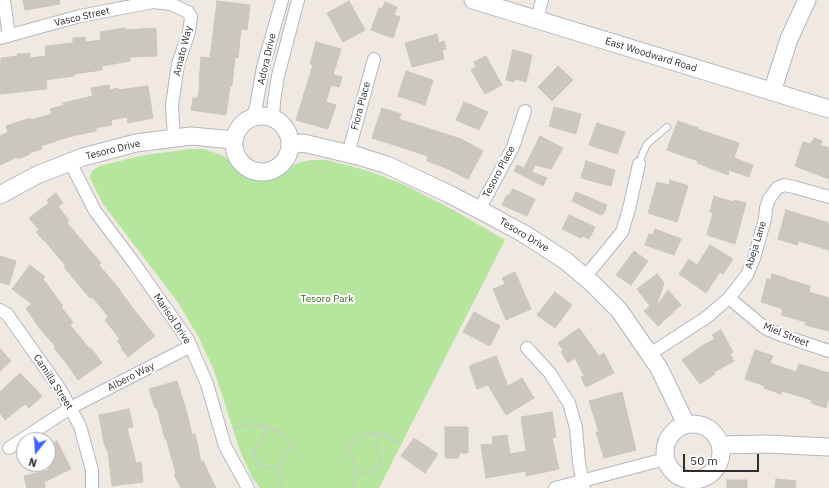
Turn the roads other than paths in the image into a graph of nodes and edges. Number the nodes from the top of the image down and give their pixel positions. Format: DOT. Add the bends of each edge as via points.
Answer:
graph roads {
  1 [pos="4,0"];
  2 [pos="282,0"];
  3 [pos="298,0"];
  4 [pos="473,0"];
  5 [pos="542,0"];
  6 [pos="798,0"];
  7 [pos="807,0"];
  8 [pos="188,12"];
  9 [pos="537,19"];
  10 [pos="5,37"];
  11 [pos="789,39"];
  12 [pos="374,59"];
  13 [pos="772,92"];
  14 [pos="829,109"];
  15 [pos="525,111"];
  16 [pos="252,118"];
  17 [pos="273,118"];
  18 [pos="667,127"];
  19 [pos="174,138"];
  20 [pos="234,140"];
  21 [pos="290,145"];
  22 [pos="348,154"];
  23 [pos="70,162"];
  24 [pos="639,164"];
  25 [pos="0,194"];
  26 [pos="829,197"];
  27 [pos="479,210"];
  28 [pos="585,277"];
  29 [pos="729,298"];
  30 [pos="0,310"];
  31 [pos="191,346"];
  32 [pos="527,348"];
  33 [pos="829,351"];
  34 [pos="650,354"];
  35 [pos="70,408"];
  36 [pos="686,424"];
  37 [pos="721,445"];
  38 [pos="829,447"];
  39 [pos="9,448"];
  40 [pos="665,459"];
  41 [pos="583,484"];
  42 [pos="700,484"];
  43 [pos="92,488"];
  44 [pos="248,488"];
  45 [pos="555,488"];
  1 -- 10 [label="street"];
  2 -- 16 [label="street, Adora Drive"];
  3 -- 17 [label="street, Adora Drive" via="278,76"];
  4 -- 9 [label="street, East Woodward Road"];
  5 -- 9 [label="street"];
  6 -- 11 [label="street"];
  7 -- 11 [label="street"];
  8 -- 10 [label="street, Vasco Street" via="171,4 153,2 80,16"];
  8 -- 19 [label="street, Amato Way" via="191,17 189,32 178,64 172,105"];
  9 -- 13 [label="street, East Woodward Road"];
  11 -- 13 [label="street"];
  12 -- 22 [label="street, Fiora Place"];
  13 -- 14 [label="street, East Woodward Road"];
  15 -- 27 [label="street, Tesoro Place" via="513,147"];
  16 -- 17 [label="street"];
  16 -- 20 [label="street" via="240,126"];
  17 -- 21 [label="street" via="286,129"];
  18 -- 24 [label="lane" via="647,144"];
  19 -- 20 [label="street, Tesoro Drive" via="191,136"];
  19 -- 23 [label="street, Tesoro Drive" via="136,143"];
  20 -- 21 [label="street" via="234,149 243,165 260,172 281,165 289,154"];
  21 -- 22 [label="street, Tesoro Drive" via="303,143"];
  22 -- 27 [label="street, Tesoro Drive" via="388,165"];
  23 -- 25 [label="street, Tesoro Drive"];
  23 -- 31 [label="street, Marisol Drive" via="94,211 134,263"];
  24 -- 28 [label="street" via="622,232"];
  26 -- 29 [label="street, Abeja Lane" via="784,185 777,188 769,198 754,258 747,275"];
  27 -- 28 [label="street, Tesoro Drive" via="526,235 566,261"];
  28 -- 34 [label="street, Tesoro Drive" via="619,310"];
  29 -- 33 [label="street, Miel Street" via="765,328"];
  29 -- 34 [label="street, Abeja Lane" via="707,317"];
  30 -- 35 [label="street, Camilla Street" via="7,314 60,389"];
  31 -- 35 [label="street, Albero Way"];
  31 -- 44 [label="street, Marisol Drive" via="207,384 225,446"];
  32 -- 41 [label="street" via="549,372 569,403 576,428"];
  34 -- 36 [label="street, Tesoro Drive"];
  35 -- 39 [label="street, Albero Way"];
  35 -- 43 [label="street, Camilla Street" via="80,426 92,470"];
  36 -- 37 [label="street" via="695,423 708,427 717,436"];
  36 -- 40 [label="street" via="668,437 664,447"];
  37 -- 38 [label="street"];
  37 -- 42 [label="street" via="718,467"];
  40 -- 41 [label="street"];
  40 -- 42 [label="street" via="670,470 678,476"];
  41 -- 45 [label="street"];
}
